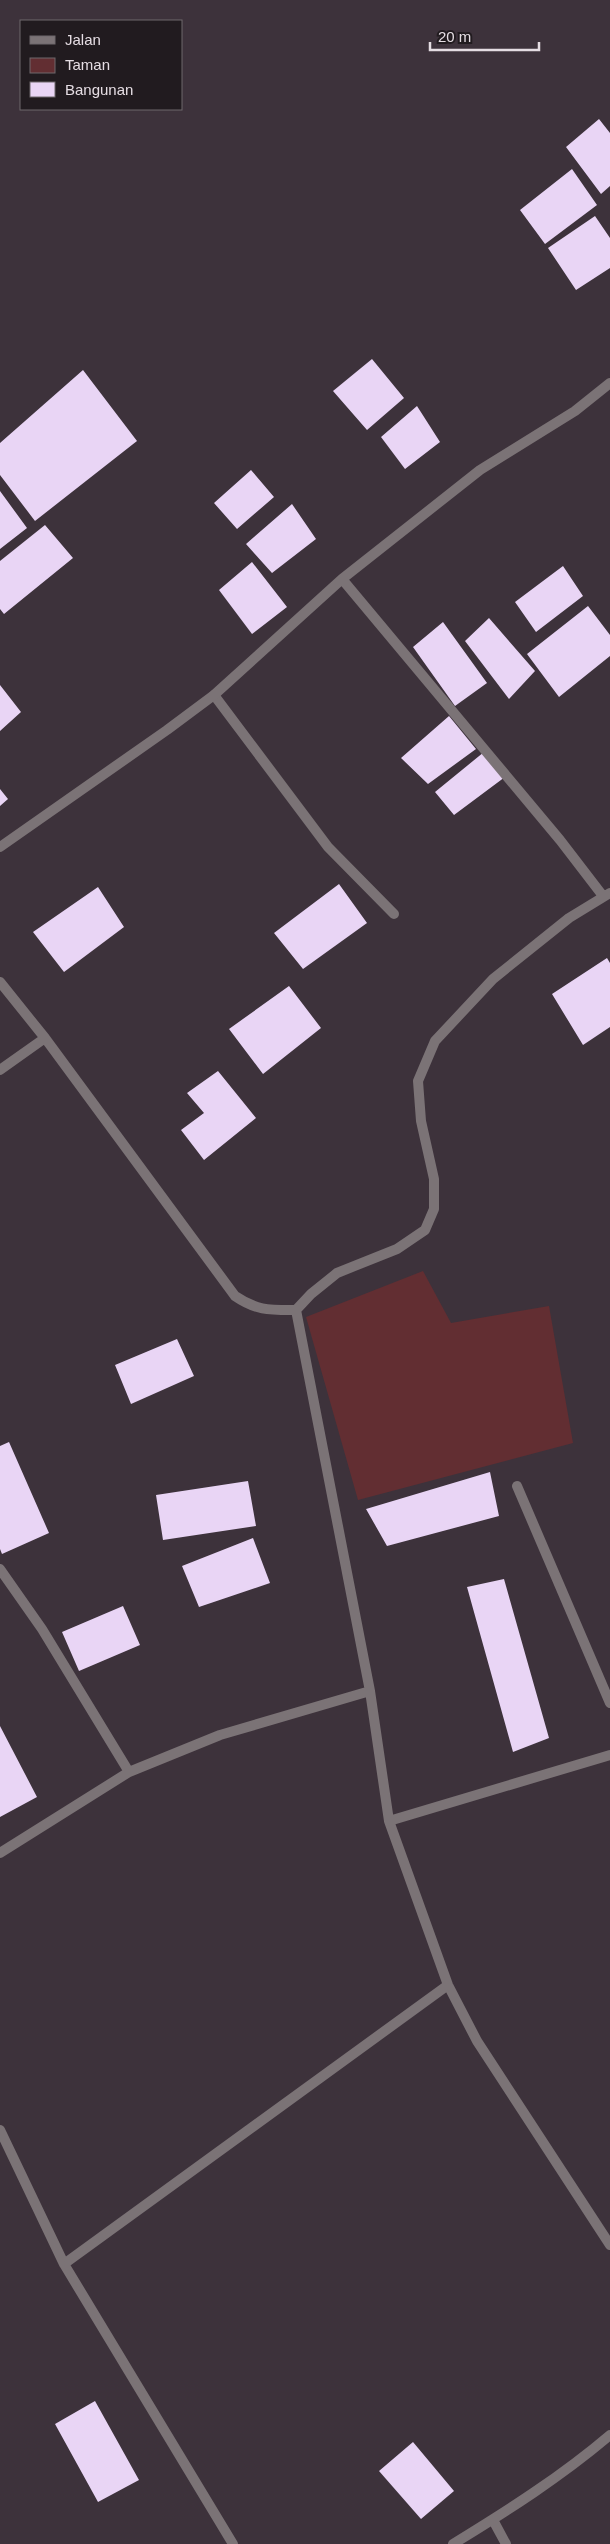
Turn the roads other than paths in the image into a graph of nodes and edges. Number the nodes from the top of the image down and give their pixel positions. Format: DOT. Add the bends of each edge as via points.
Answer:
graph roads {
  1 [pos="610,384"];
  2 [pos="342,580"];
  3 [pos="214,695"];
  4 [pos="0,847"];
  5 [pos="606,894"];
  6 [pos="394,914"];
  7 [pos="0,982"];
  8 [pos="45,1038"];
  9 [pos="0,1070"];
  10 [pos="296,1310"];
  11 [pos="517,1486"];
  12 [pos="0,1569"];
  13 [pos="370,1692"];
  14 [pos="610,1703"];
  15 [pos="610,1755"];
  16 [pos="129,1772"];
  17 [pos="388,1821"];
  18 [pos="0,1853"];
  19 [pos="448,1985"];
  20 [pos="0,2130"];
  21 [pos="610,2245"];
  22 [pos="64,2264"];
  23 [pos="610,2435"];
  24 [pos="493,2520"];
  25 [pos="233,2544"];
  26 [pos="453,2544"];
  27 [pos="506,2544"];
  1 -- 2 [label="street" via="576,411 480,470"];
  2 -- 3 [label="street"];
  2 -- 5 [label="street"];
  3 -- 4 [label="street"];
  3 -- 6 [label="street" via="328,847"];
  5 -- 10 [label="street" via="569,918 493,979 435,1041 418,1081 421,1121 434,1180 434,1209 425,1230 397,1249 337,1273"];
  7 -- 8 [label="street"];
  8 -- 9 [label="street"];
  8 -- 10 [label="street" via="235,1296 249,1306 263,1310"];
  10 -- 13 [label="street"];
  11 -- 14 [label="street"];
  12 -- 16 [label="street" via="42,1629"];
  13 -- 16 [label="street" via="220,1735"];
  13 -- 17 [label="street"];
  15 -- 17 [label="street"];
  16 -- 18 [label="street"];
  17 -- 19 [label="street"];
  19 -- 21 [label="street" via="477,2041"];
  19 -- 22 [label="street"];
  20 -- 22 [label="street"];
  22 -- 25 [label="street"];
  23 -- 24 [label="street"];
  24 -- 26 [label="street"];
  24 -- 27 [label="street"];
}
